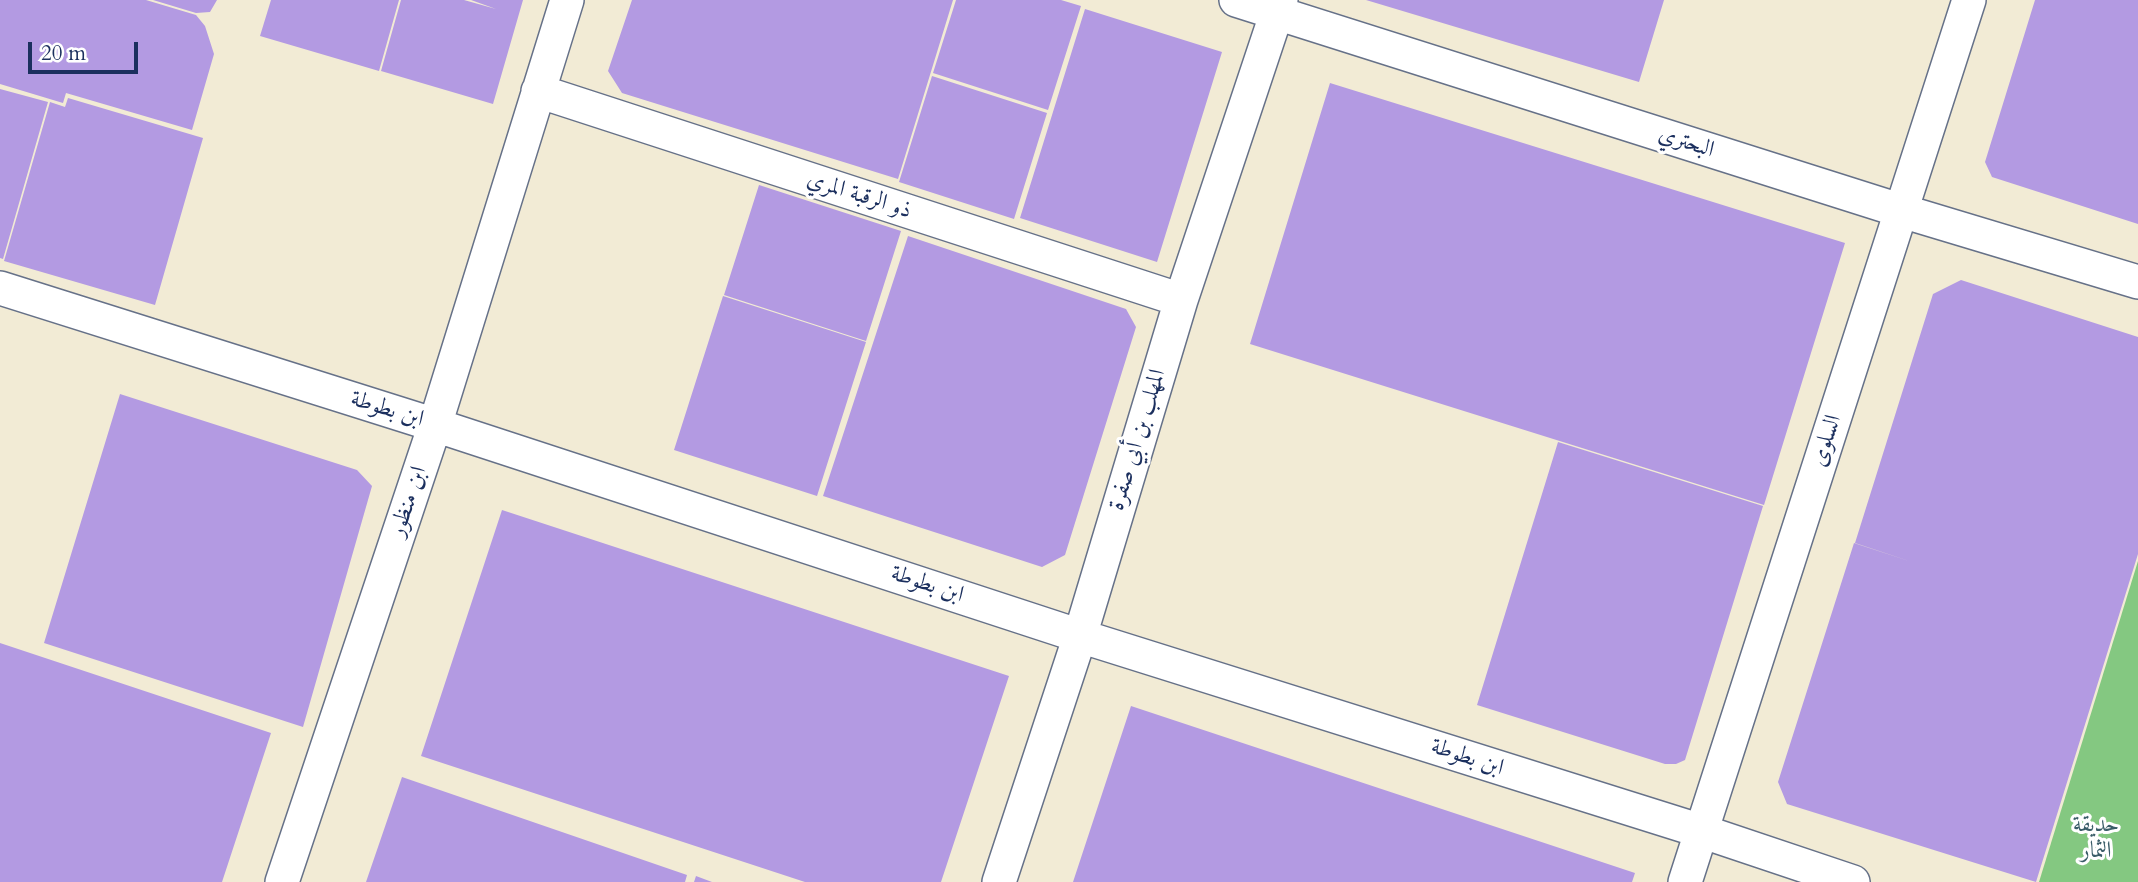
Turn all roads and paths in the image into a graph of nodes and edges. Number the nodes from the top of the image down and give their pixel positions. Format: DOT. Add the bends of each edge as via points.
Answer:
graph roads {
  1 [pos="567,0"];
  2 [pos="1236,0"];
  3 [pos="1969,0"];
  4 [pos="1279,7"];
  5 [pos="538,91"];
  6 [pos="1902,211"];
  7 [pos="2138,282"];
  8 [pos="0,288"];
  9 [pos="1181,300"];
  10 [pos="435,425"];
  11 [pos="1080,636"];
  12 [pos="1701,831"];
  13 [pos="282,882"];
  14 [pos="999,882"];
  15 [pos="1685,882"];
  16 [pos="1853,882"];
  1 -- 5 [label="street, ابن منظور"];
  2 -- 4 [label="street, البحتري"];
  3 -- 6 [label="street, السلوى"];
  4 -- 6 [label="street, البحتري"];
  4 -- 9 [label="street, المهلب بن أبي صفرة"];
  5 -- 9 [label="street, ذو الرقبة المري"];
  5 -- 10 [label="street, ابن منظور"];
  6 -- 7 [label="street, البحتري"];
  6 -- 12 [label="street, السلوى"];
  8 -- 10 [label="street, ابن بطوطة"];
  9 -- 11 [label="street, المهلب بن أبي صفرة"];
  10 -- 11 [label="street, ابن بطوطة"];
  10 -- 13 [label="street, ابن منظور"];
  11 -- 12 [label="street, ابن بطوطة"];
  11 -- 14 [label="street, المهلب بن أبي صفرة"];
  12 -- 15 [label="street, السلوى"];
  12 -- 16 [label="street, ابن بطوطة"];
}
